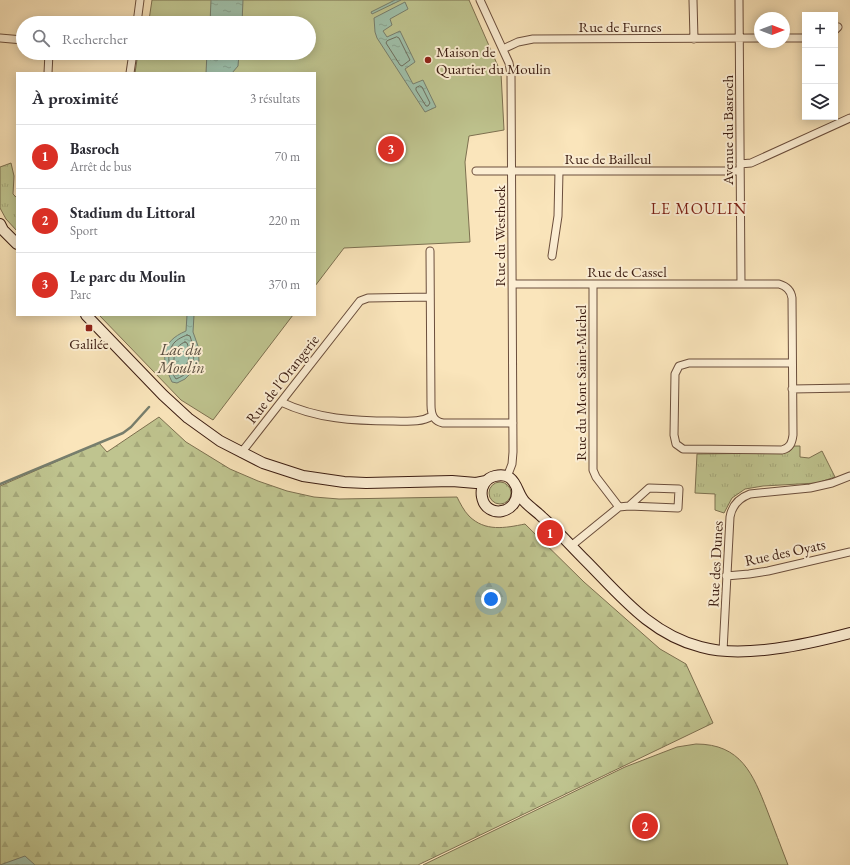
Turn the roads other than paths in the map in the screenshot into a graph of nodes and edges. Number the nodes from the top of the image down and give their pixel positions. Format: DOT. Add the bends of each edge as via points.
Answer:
graph roads {
  1 [pos="140,0"];
  2 [pos="480,0"];
  3 [pos="693,0"];
  4 [pos="739,0"];
  5 [pos="138,16"];
  6 [pos="0,38"];
  7 [pos="739,38"];
  8 [pos="754,38"];
  9 [pos="790,38"];
  10 [pos="802,38"];
  11 [pos="16,39"];
  12 [pos="694,39"];
  13 [pos="503,49"];
  14 [pos="49,60"];
  15 [pos="132,60"];
  16 [pos="48,72"];
  17 [pos="130,72"];
  18 [pos="850,118"];
  19 [pos="740,167"];
  20 [pos="476,171"];
  21 [pos="512,171"];
  22 [pos="559,171"];
  23 [pos="1,227"];
  24 [pos="16,243"];
  25 [pos="430,251"];
  26 [pos="552,256"];
  27 [pos="512,284"];
  28 [pos="592,284"];
  29 [pos="741,284"];
  30 [pos="430,298"];
  31 [pos="87,316"];
  32 [pos="792,362"];
  33 [pos="850,388"];
  34 [pos="792,389"];
  35 [pos="281,402"];
  36 [pos="432,416"];
  37 [pos="513,423"];
  38 [pos="241,452"];
  39 [pos="850,476"];
  40 [pos="507,477"];
  41 [pos="486,481"];
  42 [pos="464,482"];
  43 [pos="517,489"];
  44 [pos="482,494"];
  45 [pos="629,506"];
  46 [pos="511,507"];
  47 [pos="620,507"];
  48 [pos="535,511"];
  49 [pos="571,546"];
  50 [pos="850,552"];
  51 [pos="726,576"];
  52 [pos="850,634"];
  53 [pos="723,651"];
  1 -- 5 [label="street"];
  2 -- 13 [label="street, Rue du Westhoek"];
  3 -- 12 [label="street"];
  4 -- 7 [label="street, Avenue du Basroch"];
  6 -- 11 [label="street"];
  7 -- 8 [label="street, Rue de Furnes"];
  7 -- 12 [label="street, Rue de Furnes"];
  7 -- 19 [label="street, Avenue du Basroch"];
  9 -- 10 [label="street"];
  12 -- 13 [label="street, Rue de Furnes" via="533,39"];
  13 -- 21 [label="street, Rue du Westhoek" via="512,74"];
  14 -- 16 [label="street"];
  15 -- 17 [label="street"];
  18 -- 19 [label="street, Rue de Bailleul"];
  19 -- 22 [label="street, Rue de Bailleul"];
  19 -- 29 [label="street, Avenue du Basroch"];
  20 -- 21 [label="street, Rue de Bailleul"];
  21 -- 22 [label="street, Rue de Bailleul"];
  21 -- 27 [label="street, Rue du Westhoek"];
  22 -- 26 [label="street" via="558,216"];
  23 -- 24 [label="street"];
  25 -- 30 [label="street"];
  27 -- 28 [label="street, Rue de Cassel"];
  27 -- 37 [label="street, Rue du Westhoek"];
  28 -- 29 [label="street, Rue de Cassel"];
  28 -- 47 [label="street, Rue du Mont Saint-Michel" via="593,470"];
  29 -- 32 [label="street, Rue de Cassel" via="779,284 791,292"];
  30 -- 35 [label="street, Rue de l'Orangerie" via="362,300"];
  30 -- 36 [label="street"];
  31 -- 38 [label="street" via="175,407 220,441"];
  32 -- 34 [label="street"];
  32 -- 34 [label="street" via="689,363 679,366 674,374 675,442 680,448 686,449 785,449 792,441"];
  33 -- 34 [label="street"];
  35 -- 36 [label="street" via="313,414 344,420 417,421"];
  35 -- 38 [label="street, Rue de l'Orangerie"];
  36 -- 37 [label="street" via="443,423"];
  37 -- 40 [label="street, Rue du Westhoek" via="513,459"];
  38 -- 42 [label="street" via="270,466 328,480 358,483"];
  39 -- 51 [label="street, Rue des Dunes" via="821,486 756,492 740,499 732,508 730,517"];
  40 -- 41 [label="street" via="495,476"];
  40 -- 43 [label="street"];
  41 -- 42 [label="street"];
  41 -- 44 [label="street"];
  42 -- 44 [label="street" via="477,488"];
  43 -- 46 [label="street" via="516,500"];
  43 -- 48 [label="street" via="525,502"];
  44 -- 46 [label="street" via="484,502 492,509 501,511"];
  45 -- 45 [label="street" via="678,508 679,489 649,488"];
  45 -- 47 [label="street"];
  46 -- 48 [label="street"];
  47 -- 49 [label="street"];
  48 -- 49 [label="street"];
  49 -- 53 [label="street" via="650,623 681,641"];
  50 -- 51 [label="street, Rue des Oyats" via="768,571"];
  51 -- 53 [label="street, Rue des Dunes"];
  52 -- 53 [label="street" via="752,651"];
}
